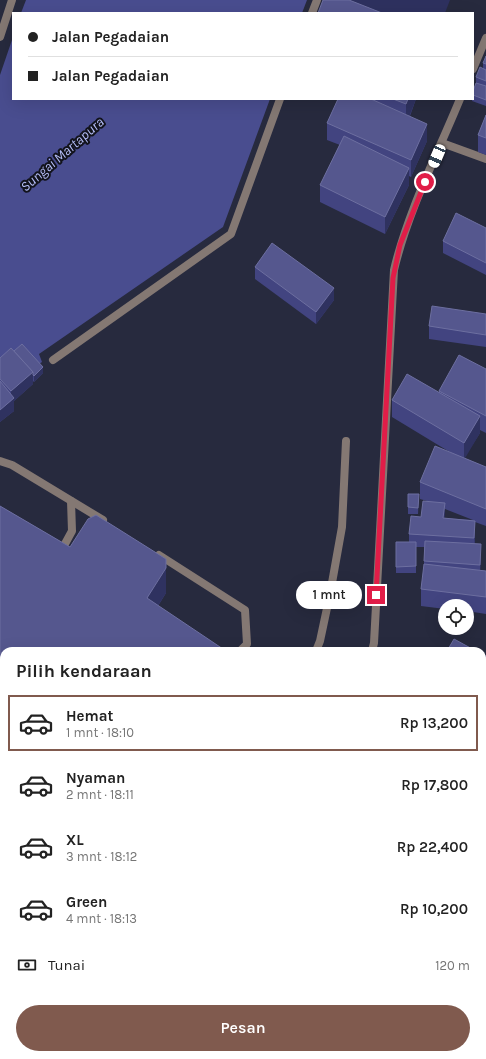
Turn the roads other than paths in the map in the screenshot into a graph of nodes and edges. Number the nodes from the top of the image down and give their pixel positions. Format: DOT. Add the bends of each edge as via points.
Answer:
graph roads {
  1 [pos="12,0"];
  2 [pos="317,0"];
  3 [pos="312,12"];
  4 [pos="0,38"];
  5 [pos="486,38"];
  6 [pos="474,67"];
  7 [pos="280,100"];
  8 [pos="460,100"];
  9 [pos="442,143"];
  10 [pos="486,160"];
  11 [pos="53,360"];
  12 [pos="346,441"];
  13 [pos="0,461"];
  14 [pos="72,501"];
  15 [pos="112,526"];
  16 [pos="152,551"];
  17 [pos="58,556"];
  18 [pos="244,647"];
  19 [pos="318,647"];
  20 [pos="373,647"];
  1 -- 4 [label="street"];
  2 -- 3 [label="street"];
  5 -- 6 [label="street"];
  7 -- 11 [label="street" via="231,234"];
  8 -- 9 [label="street"];
  9 -- 10 [label="street"];
  9 -- 20 [label="street" via="403,238 394,270"];
  12 -- 19 [label="street" via="342,527"];
  13 -- 14 [label="street" via="12,464"];
  14 -- 15 [label="street"];
  14 -- 17 [label="street" via="72,531"];
  16 -- 18 [label="street" via="245,610 247,644"];
}
